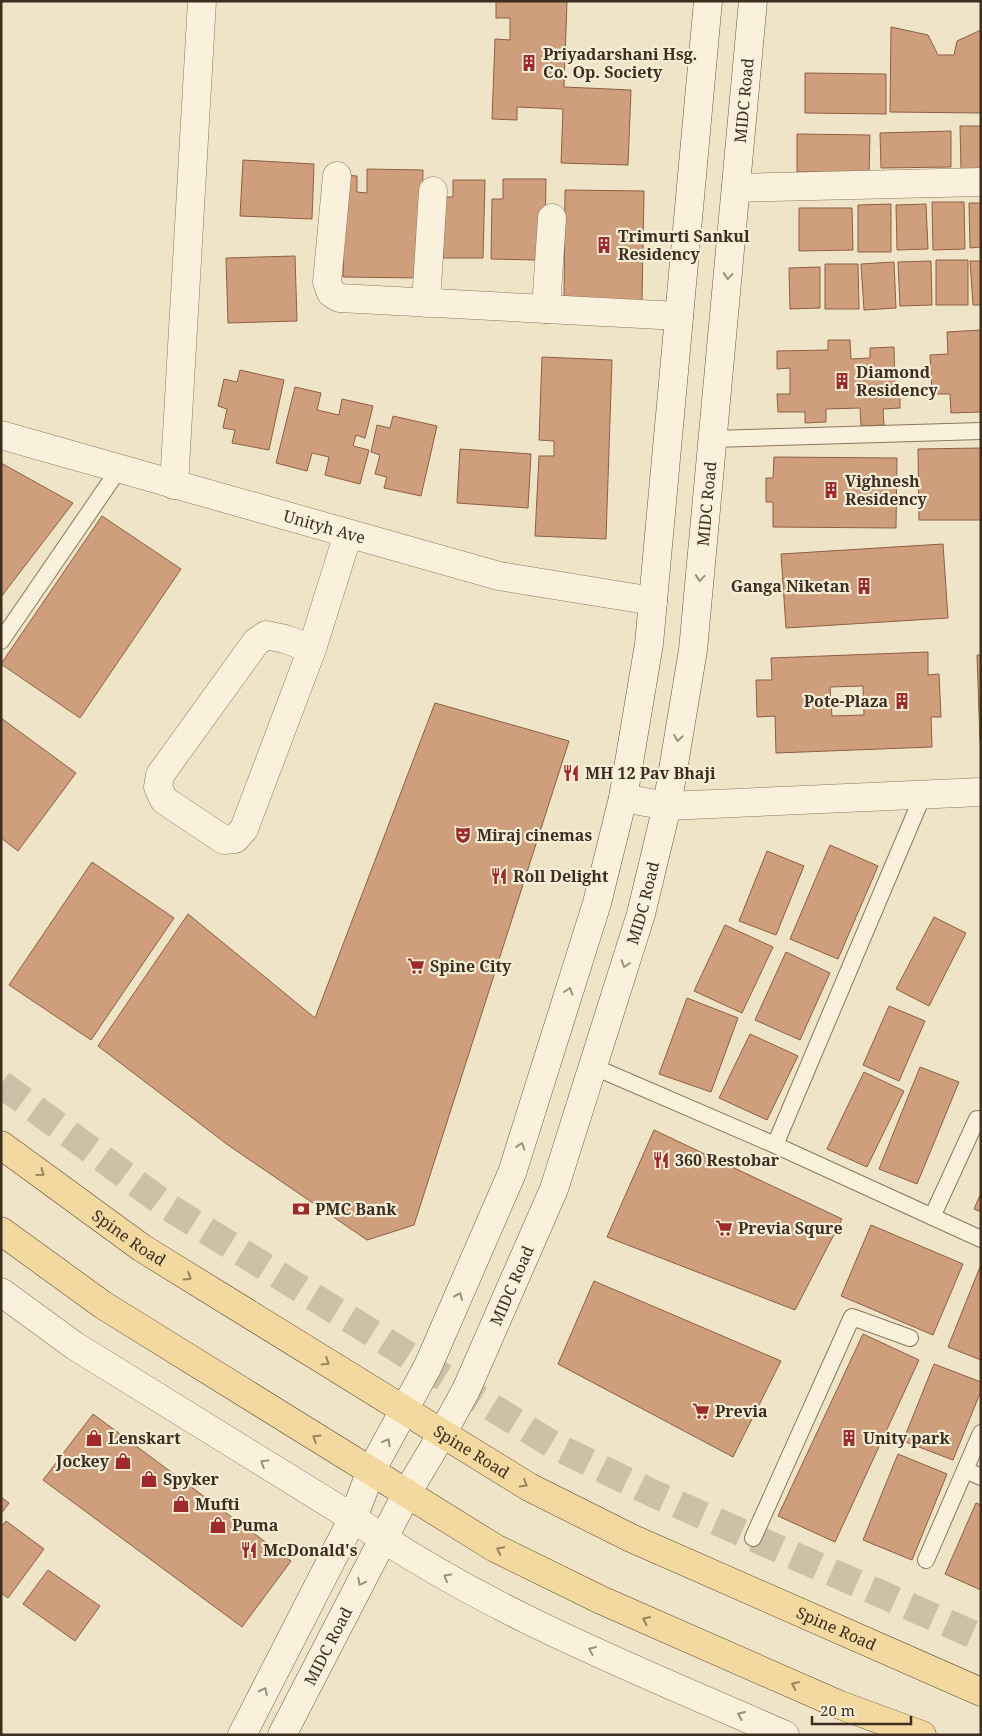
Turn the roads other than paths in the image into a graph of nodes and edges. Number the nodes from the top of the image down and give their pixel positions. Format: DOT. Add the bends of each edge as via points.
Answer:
graph roads {
  1 [pos="202,1"];
  2 [pos="708,1"];
  3 [pos="753,1"];
  4 [pos="337,176"];
  5 [pos="981,182"];
  6 [pos="736,188"];
  7 [pos="433,191"];
  8 [pos="552,218"];
  9 [pos="426,303"];
  10 [pos="546,309"];
  11 [pos="679,316"];
  12 [pos="981,431"];
  13 [pos="1,435"];
  14 [pos="712,439"];
  15 [pos="119,469"];
  16 [pos="174,485"];
  17 [pos="348,534"];
  18 [pos="653,601"];
  19 [pos="1,640"];
  20 [pos="312,649"];
  21 [pos="981,792"];
  22 [pos="923,795"];
  23 [pos="623,798"];
  24 [pos="667,806"];
  25 [pos="592,1066"];
  26 [pos="977,1119"];
  27 [pos="1,1145"];
  28 [pos="775,1146"];
  29 [pos="932,1217"];
  30 [pos="1,1231"];
  31 [pos="981,1239"];
  32 [pos="1,1292"];
  33 [pos="910,1338"];
  34 [pos="405,1410"];
  35 [pos="981,1433"];
  36 [pos="442,1434"];
  37 [pos="965,1470"];
  38 [pos="371,1471"];
  39 [pos="981,1477"];
  40 [pos="407,1493"];
  41 [pos="353,1518"];
  42 [pos="753,1538"];
  43 [pos="383,1539"];
  44 [pos="926,1560"];
  45 [pos="981,1692"];
  46 [pos="242,1735"];
  47 [pos="282,1735"];
  48 [pos="785,1735"];
  49 [pos="922,1735"];
  1 -- 16 [label="street"];
  2 -- 11 [label="street"];
  3 -- 6 [label="street, MIDC Road"];
  4 -- 9 [label="street" via="327,282 332,293 339,298"];
  5 -- 6 [label="street"];
  6 -- 14 [label="street, MIDC Road, one-way"];
  7 -- 9 [label="street"];
  8 -- 10 [label="street"];
  9 -- 10 [label="street"];
  10 -- 11 [label="street"];
  11 -- 18 [label="street"];
  12 -- 14 [label="lane"];
  13 -- 15 [label="street, Unityh Ave"];
  14 -- 24 [label="street, MIDC Road, one-way" via="693,650"];
  15 -- 16 [label="street, Unityh Ave"];
  15 -- 19 [label="lane"];
  16 -- 17 [label="street, Unityh Ave"];
  17 -- 18 [label="street, Unityh Ave" via="499,576"];
  17 -- 20 [label="street"];
  18 -- 23 [label="street" via="649,644"];
  20 -- 20 [label="street" via="244,829 235,839 224,840 164,800 158,787 160,775 256,642 266,635"];
  21 -- 22 [label="street"];
  22 -- 24 [label="street"];
  22 -- 28 [label="lane"];
  23 -- 24 [label="street"];
  34 -- 23 [label="street, one-way" via="428,1366 512,1174 597,903"];
  24 -- 25 [label="street, MIDC Road, one-way" via="641,914"];
  25 -- 28 [label="lane"];
  25 -- 36 [label="street, MIDC Road" via="554,1189 466,1390"];
  26 -- 29 [label="lane"];
  27 -- 34 [label="main road, Spine Road, one-way" via="142,1248"];
  28 -- 29 [label="lane"];
  29 -- 31 [label="lane"];
  38 -- 30 [label="main road, one-way" via="103,1305"];
  41 -- 32 [label="street, one-way" via="75,1346"];
  33 -- 42 [label="lane" via="852,1317"];
  34 -- 36 [label="main road, Spine Road"];
  38 -- 34 [label="street, one-way"];
  35 -- 37 [label="lane"];
  36 -- 40 [label="street, MIDC Road"];
  36 -- 45 [label="main road, Spine Road, one-way" via="529,1487 631,1538"];
  37 -- 39 [label="lane"];
  37 -- 44 [label="lane"];
  38 -- 40 [label="main road"];
  38 -- 41 [label="street"];
  40 -- 43 [label="street, MIDC Road"];
  49 -- 40 [label="main road, one-way" via="840,1705 601,1600 495,1548"];
  41 -- 43 [label="street"];
  46 -- 41 [label="street, one-way"];
  43 -- 47 [label="street, MIDC Road, one-way"];
  48 -- 43 [label="street, one-way" via="580,1645 471,1590"];
}
